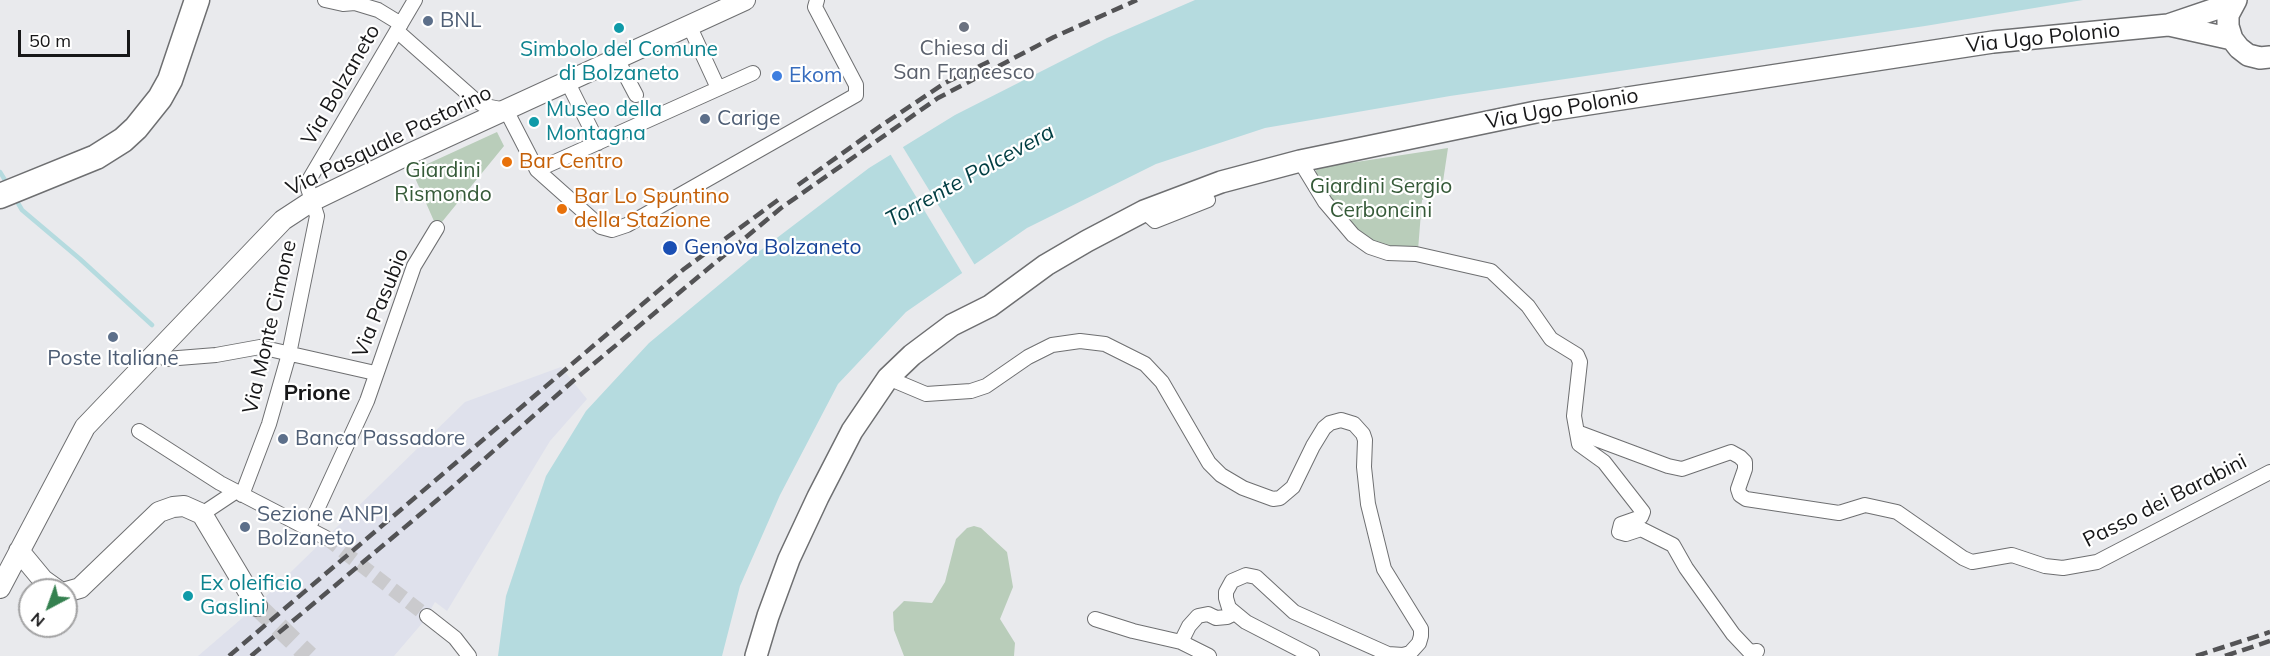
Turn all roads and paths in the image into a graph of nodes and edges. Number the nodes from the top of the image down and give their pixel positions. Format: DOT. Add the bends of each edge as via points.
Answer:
graph roads {
  1 [pos="197,0"];
  2 [pos="325,0"];
  3 [pos="415,0"];
  4 [pos="745,0"];
  5 [pos="817,0"];
  6 [pos="2234,2"];
  7 [pos="2168,24"];
  8 [pos="689,25"];
  9 [pos="399,28"];
  10 [pos="2232,39"];
  11 [pos="2270,57"];
  12 [pos="617,58"];
  13 [pos="753,73"];
  14 [pos="567,81"];
  15 [pos="718,88"];
  16 [pos="636,95"];
  17 [pos="506,110"];
  18 [pos="598,143"];
  19 [pos="1300,161"];
  20 [pos="537,170"];
  21 [pos="0,196"];
  22 [pos="1208,200"];
  23 [pos="312,201"];
  24 [pos="1144,211"];
  25 [pos="437,228"];
  26 [pos="156,351"];
  27 [pos="289,354"];
  28 [pos="375,373"];
  29 [pos="888,378"];
  30 [pos="139,431"];
  31 [pos="1577,432"];
  32 [pos="2270,472"];
  33 [pos="238,494"];
  34 [pos="202,513"];
  35 [pos="309,527"];
  36 [pos="326,538"];
  37 [pos="19,551"];
  38 [pos="42,578"];
  39 [pos="0,588"];
  40 [pos="78,589"];
  41 [pos="257,606"];
  42 [pos="1235,613"];
  43 [pos="427,616"];
  44 [pos="1095,619"];
  45 [pos="1181,642"];
  46 [pos="1757,651"];
  47 [pos="469,656"];
  48 [pos="756,656"];
  49 [pos="1209,656"];
  50 [pos="1312,656"];
  1 -- 21 [label="highway" via="170,80 136,128 96,157"];
  2 -- 9 [label="street, Via Bolzaneto" via="378,10"];
  3 -- 9 [label="street, Via Bolzaneto"];
  4 -- 8 [label="main road, Via Pasquale Pastorino"];
  5 -- 20 [label="street" via="814,7 856,85 856,95 617,229 601,227"];
  6 -- 7 [label="main road, Via Ugo Polonio"];
  6 -- 10 [label="main road, Via Ugo Polonio" via="2228,15"];
  7 -- 10 [label="main road, Via Ugo Polonio"];
  7 -- 19 [label="main road, Via Ugo Polonio" via="1993,42 1536,112"];
  8 -- 12 [label="main road, Via Pasquale Pastorino"];
  8 -- 15 [label="street"];
  9 -- 17 [label="street" via="460,88 485,106"];
  9 -- 23 [label="street, Via Bolzaneto" via="309,180"];
  10 -- 11 [label="main road, Via Ugo Polonio" via="2248,55"];
  12 -- 14 [label="main road, Via Pasquale Pastorino"];
  12 -- 16 [label="street"];
  13 -- 15 [label="street"];
  14 -- 17 [label="main road, Via Pasquale Pastorino"];
  14 -- 18 [label="street"];
  15 -- 18 [label="street"];
  17 -- 20 [label="street"];
  17 -- 23 [label="main road, Via Pasquale Pastorino"];
  18 -- 20 [label="street"];
  19 -- 24 [label="main road, Via Ugo Polonio" via="1227,181"];
  19 -- 31 [label="street" via="1325,202 1353,235 1370,247 1491,271 1528,306 1551,339 1577,355 1580,362 1574,416"];
  22 -- 24 [label="street" via="1155,221"];
  23 -- 26 [label="main road, Via Pasquale Pastorino" via="283,220"];
  23 -- 27 [label="street, Via Monte Cimone" via="317,216"];
  24 -- 29 [label="main road, Via Ugo Polonio" via="1046,265 990,306 952,325"];
  25 -- 28 [label="street, Via Pasubio" via="414,266"];
  26 -- 27 [label="street" via="166,359 260,347"];
  26 -- 37 [label="main road, Via Pasquale Pastorino" via="85,427"];
  27 -- 28 [label="street"];
  27 -- 33 [label="street, Via Monte Cimone" via="269,424"];
  28 -- 35 [label="street, Via Pasubio"];
  29 -- 42 [label="street" via="926,394 971,391 986,386 1052,345 1080,341 1105,344 1145,364 1162,382 1209,463 1221,475 1273,499 1293,487 1324,428 1341,420 1354,424 1365,440 1368,504 1384,569 1421,629 1419,643 1404,656 1380,651 1294,612 1251,575 1228,586 1226,598"];
  29 -- 48 [label="main road, Via Ugo Polonio" via="852,430 818,497 789,559"];
  30 -- 33 [label="street"];
  31 -- 32 [label="street, Passo dei Barabini" via="1682,469 1731,452 1745,462 1738,489 1746,499 1839,513 1865,504 1897,512 1972,562 2012,555 2063,568 2097,562"];
  31 -- 46 [label="street" via="1578,444 1604,462 1642,509 1641,517 1621,524 1619,532 1644,530 1673,545 1733,634 1750,652"];
  33 -- 34 [label="street"];
  33 -- 35 [label="street"];
  34 -- 40 [label="main road" via="184,506 162,511"];
  34 -- 41 [label="main road"];
  35 -- 36 [label="street"];
  37 -- 38 [label="main road"];
  37 -- 39 [label="main road, Via Pasquale Pastorino"];
  42 -- 45 [label="street" via="1216,618 1208,614 1198,616"];
  42 -- 50 [label="street"];
  43 -- 47 [label="street"];
  44 -- 45 [label="street"];
  45 -- 49 [label="street"];
}
